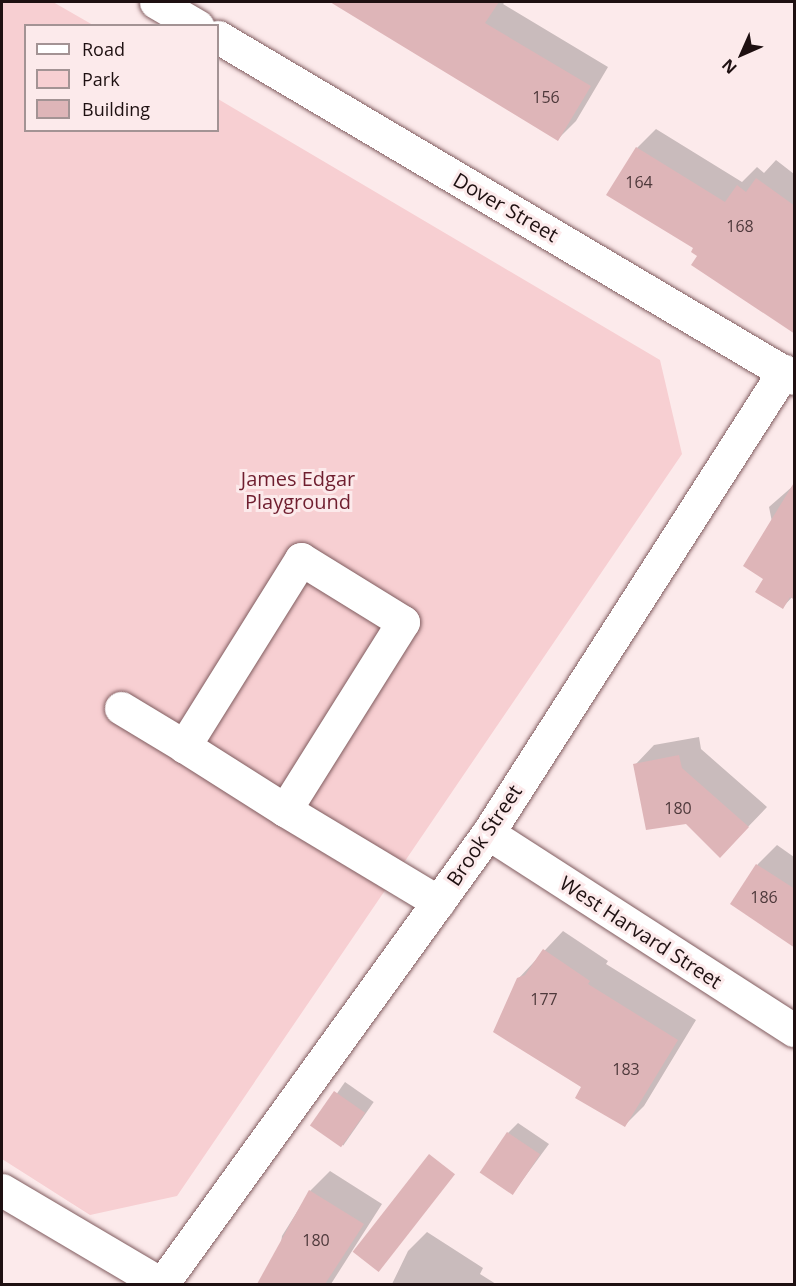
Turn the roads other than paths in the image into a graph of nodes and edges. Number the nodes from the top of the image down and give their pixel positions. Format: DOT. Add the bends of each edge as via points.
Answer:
graph roads {
  1 [pos="156,2"];
  2 [pos="194,24"];
  3 [pos="219,39"];
  4 [pos="789,374"];
  5 [pos="121,708"];
  6 [pos="184,746"];
  7 [pos="285,810"];
  8 [pos="488,832"];
  9 [pos="438,902"];
  10 [pos="795,1030"];
  11 [pos="2,1190"];
  12 [pos="162,1284"];
  1 -- 2 [label="street"];
  3 -- 4 [label="street, Dover Street"];
  4 -- 8 [label="street, Brook Street"];
  5 -- 6 [label="street"];
  6 -- 7 [label="street"];
  6 -- 7 [label="street" via="301,559 403,622"];
  7 -- 9 [label="street"];
  8 -- 9 [label="street, Brook Street"];
  8 -- 10 [label="street, West Harvard Street"];
  9 -- 12 [label="street, Brook Street"];
  11 -- 12 [label="street"];
}
